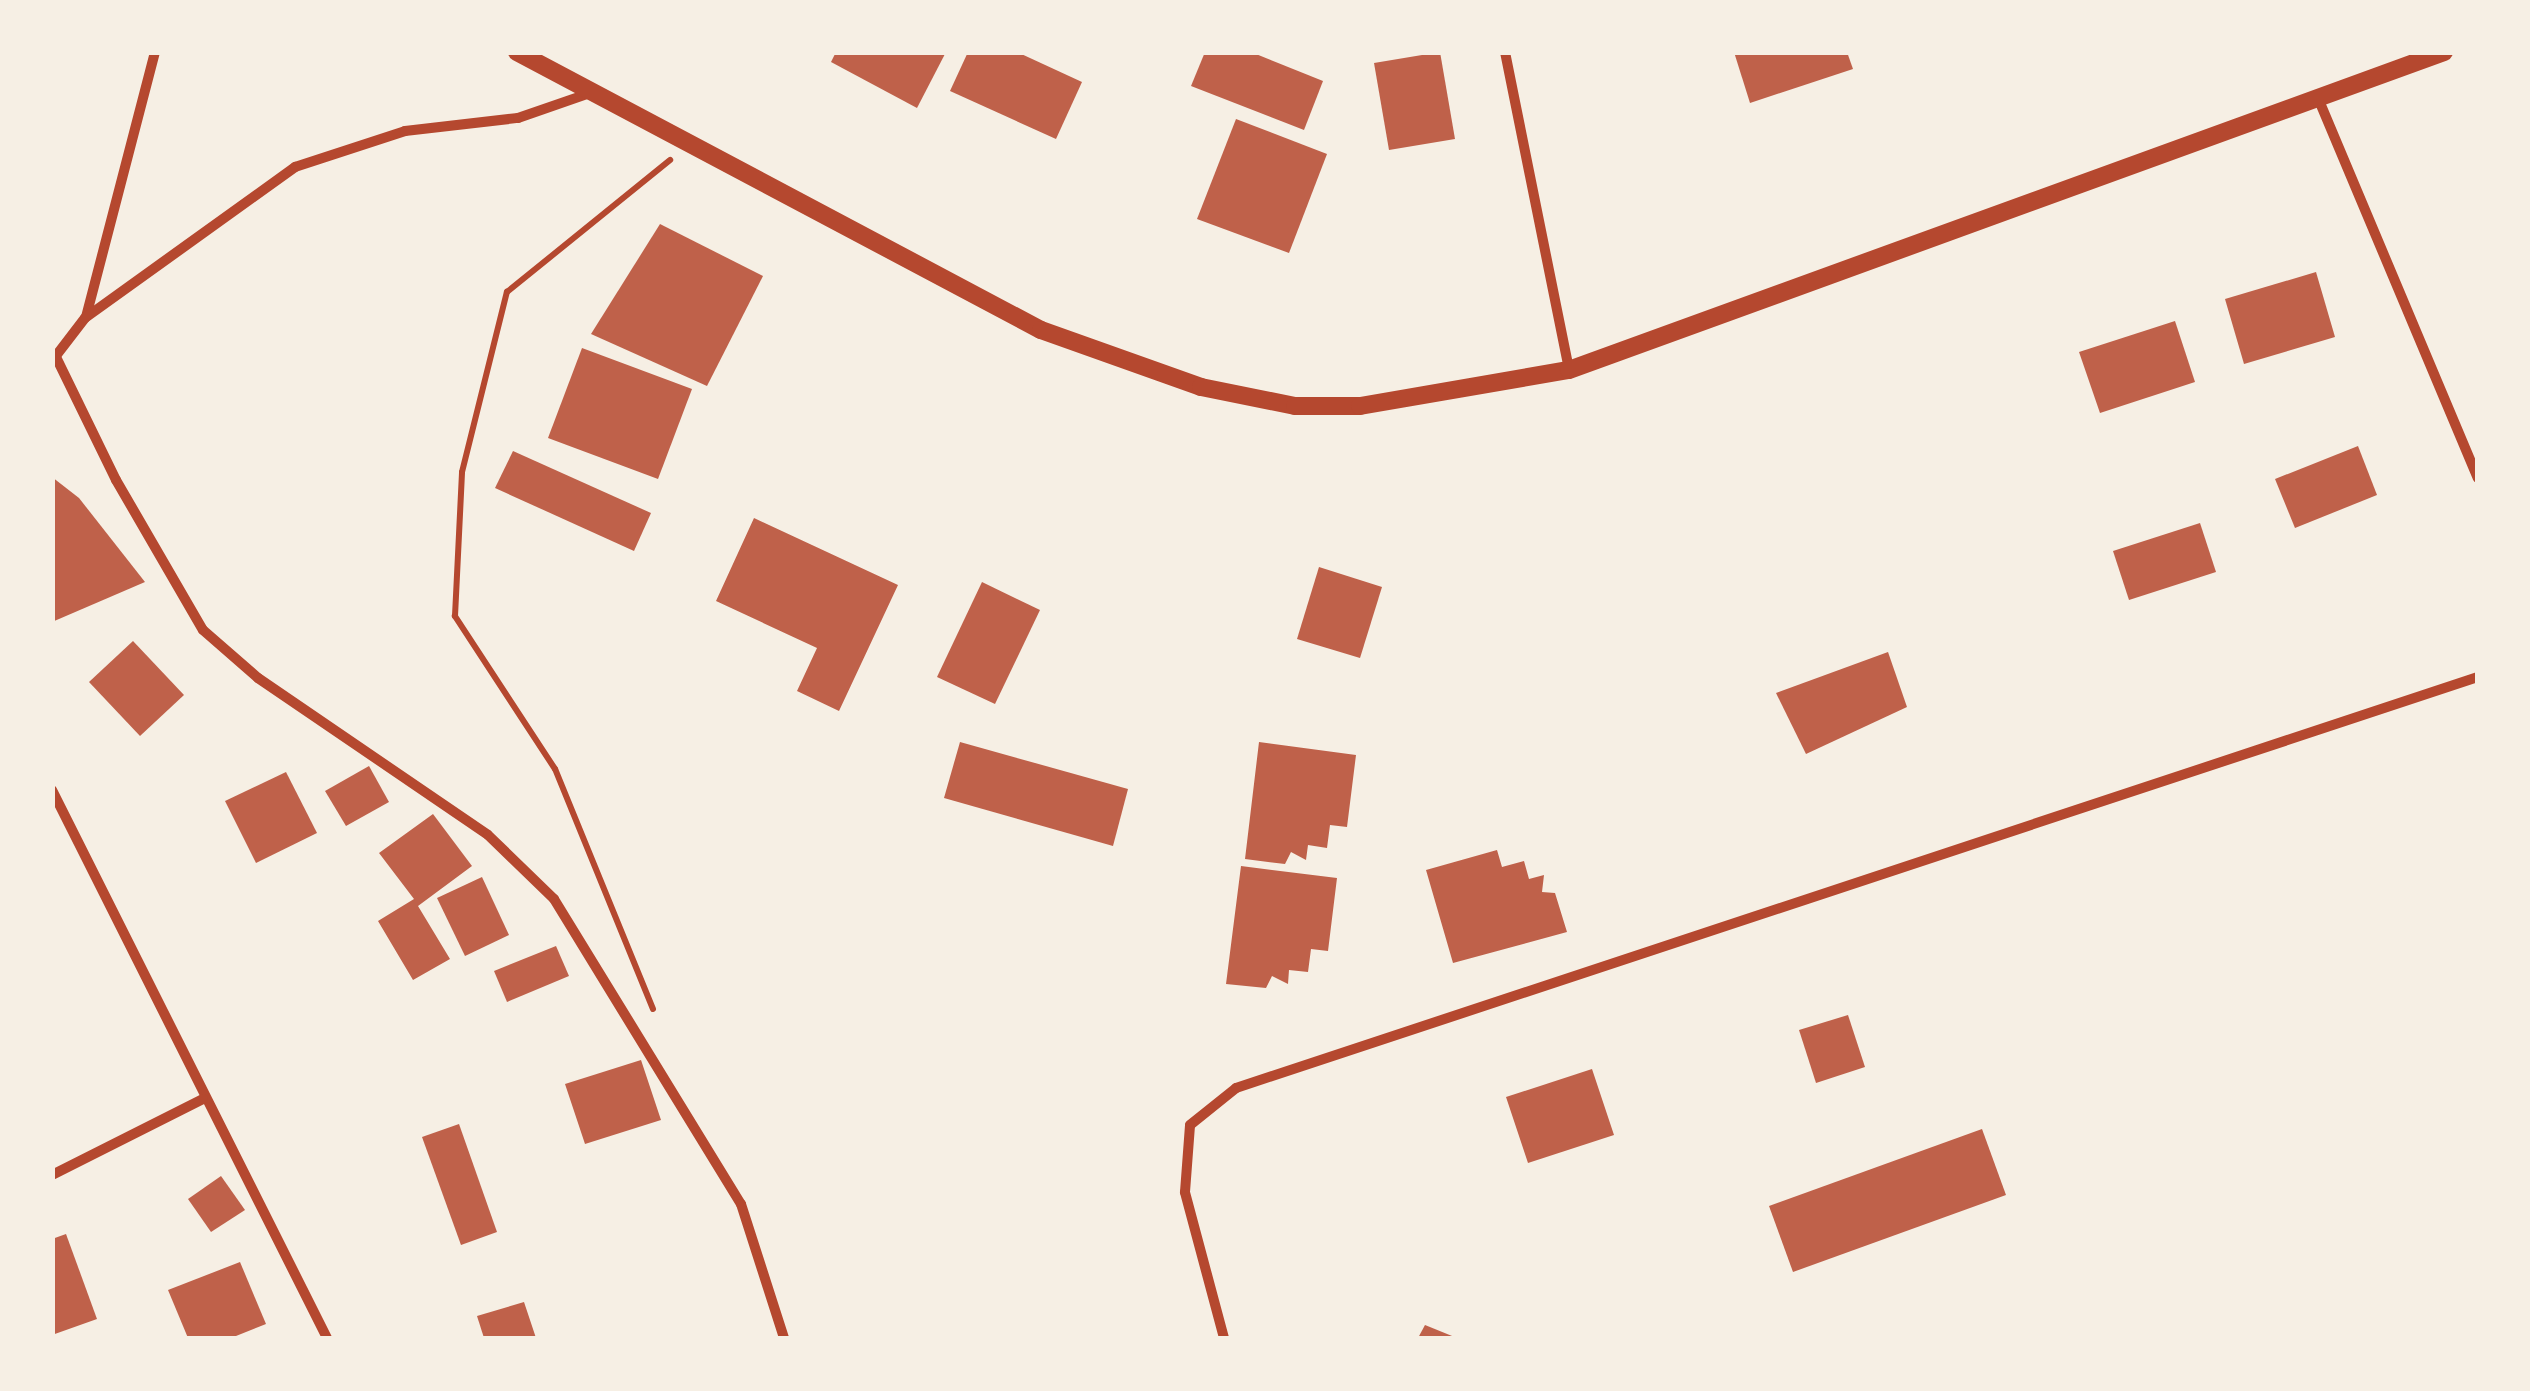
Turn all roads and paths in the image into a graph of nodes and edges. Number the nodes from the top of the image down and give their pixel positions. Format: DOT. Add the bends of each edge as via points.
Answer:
graph roads {
  1 [pos="156,52"];
  2 [pos="517,52"];
  3 [pos="1505,52"];
  4 [pos="2444,52"];
  5 [pos="594,92"];
  6 [pos="2318,98"];
  7 [pos="691,143"];
  8 [pos="86,318"];
  9 [pos="54,359"];
  10 [pos="1569,370"];
  11 [pos="2478,478"];
  12 [pos="2478,677"];
  13 [pos="52,790"];
  14 [pos="654,1012"];
  15 [pos="203,1099"];
  16 [pos="52,1175"];
  17 [pos="327,1338"];
  18 [pos="784,1338"];
  19 [pos="1224,1338"];
  1 -- 8 [label="street"];
  2 -- 5 [label="street"];
  3 -- 10 [label="street"];
  4 -- 6 [label="street"];
  5 -- 7 [label="street"];
  5 -- 8 [label="street" via="518,118 405,131 295,167"];
  6 -- 10 [label="street"];
  6 -- 11 [label="street"];
  7 -- 10 [label="street" via="1041,330 1201,387 1294,406 1360,406"];
  7 -- 14 [label="path" via="506,292 462,472 455,616 555,769"];
  8 -- 9 [label="street"];
  9 -- 18 [label="street" via="204,630 258,678 488,836 554,899 741,1204"];
  12 -- 19 [label="street" via="1236,1088 1190,1126 1184,1192"];
  13 -- 15 [label="street"];
  15 -- 16 [label="street"];
  15 -- 17 [label="street"];
}
